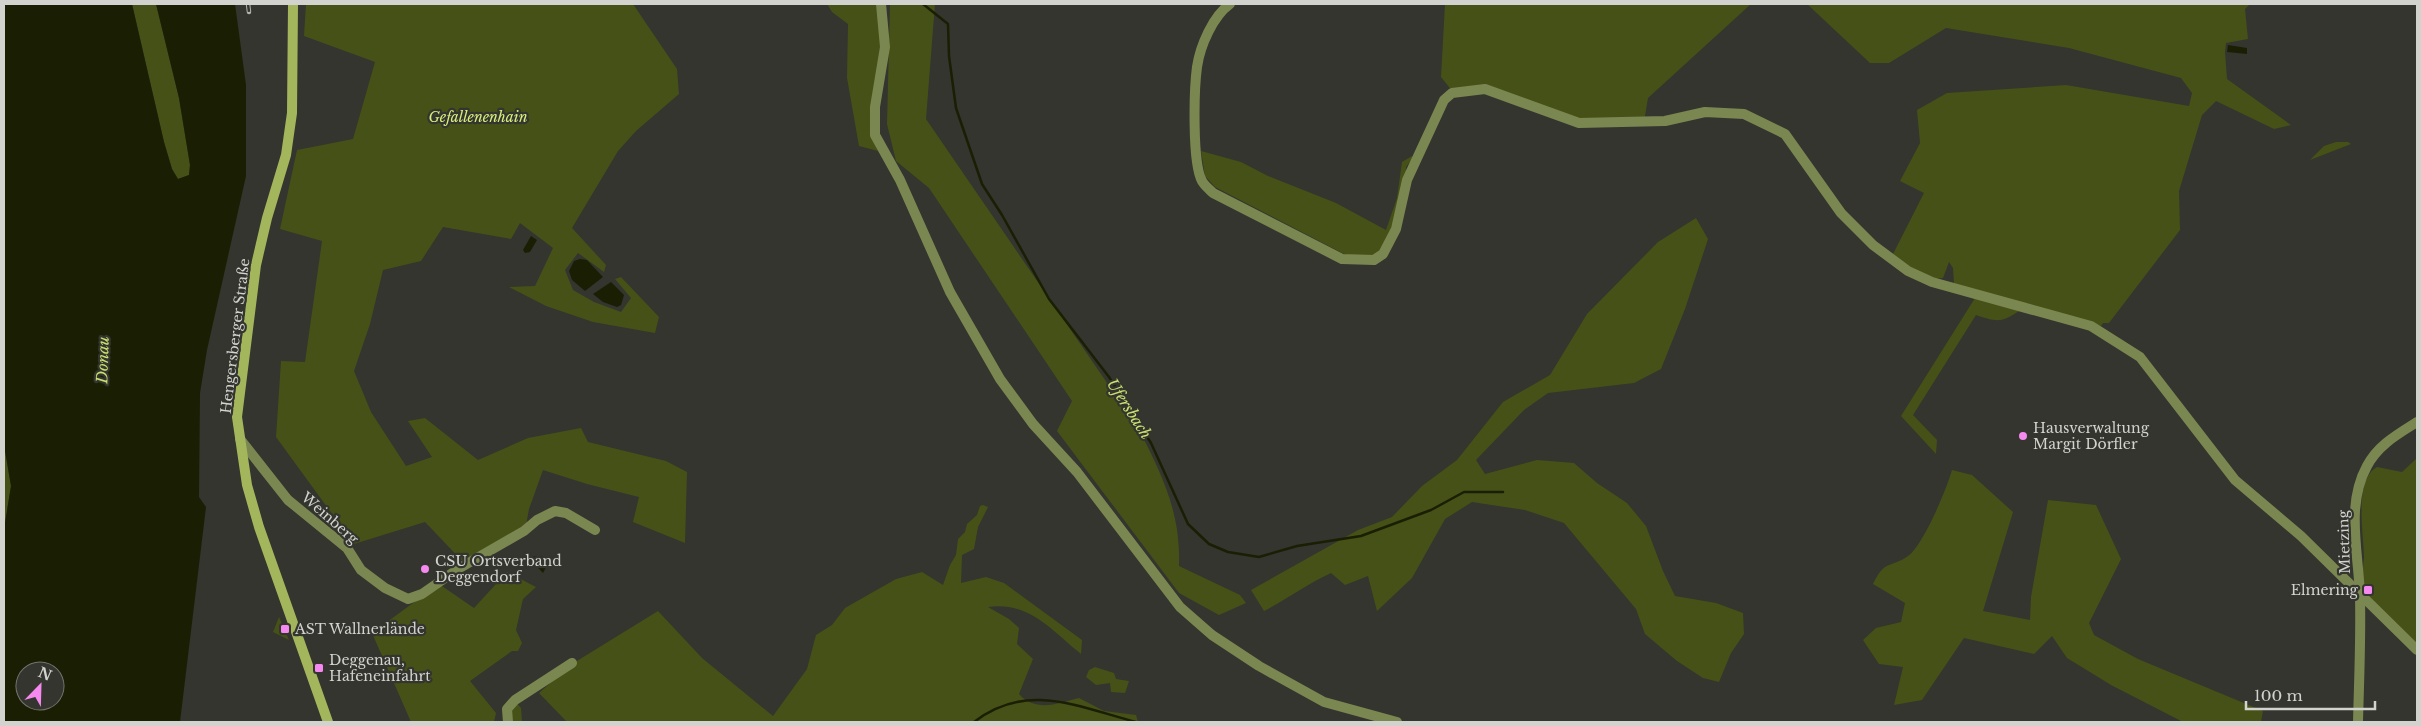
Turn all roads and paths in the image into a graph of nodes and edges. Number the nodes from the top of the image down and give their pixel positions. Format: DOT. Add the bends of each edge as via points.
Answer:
graph roads {
  1 [pos="293,4"];
  2 [pos="881,4"];
  3 [pos="1230,4"];
  4 [pos="2417,422"];
  5 [pos="240,439"];
  6 [pos="595,530"];
  7 [pos="2360,596"];
  8 [pos="2417,650"];
  9 [pos="572,663"];
  10 [pos="328,722"];
  11 [pos="508,722"];
  12 [pos="1397,722"];
  13 [pos="2358,722"];
  1 -- 5 [label="main road, Hengersberger Straße" via="292,112 286,154 256,265 239,392"];
  2 -- 12 [label="street" via="885,47 875,107 876,136 900,180 950,292 1000,380 1033,424 1088,486 1180,607 1199,624 1259,666 1324,702"];
  3 -- 7 [label="street" via="1220,13 1209,33 1197,67 1196,162 1202,182 1212,192 1342,259 1374,260 1383,254 1396,229 1407,180 1444,100 1452,93 1484,89 1579,123 1665,121 1706,112 1744,114 1785,134 1840,213 1873,245 1908,271 1932,282 2091,326 2140,357 2235,480 2301,536"];
  4 -- 7 [label="street, Mietzing" via="2383,444 2367,465 2360,481 2355,507"];
  5 -- 6 [label="street, Weinberg" via="288,500 347,548 361,570 385,588 408,599 422,594 555,512 566,513"];
  5 -- 10 [label="main road, Hengersberger Straße" via="247,485 259,527"];
  7 -- 8 [label="street"];
  7 -- 13 [label="street, Mietzing"];
  9 -- 11 [label="street" via="515,700 507,709"];
}
